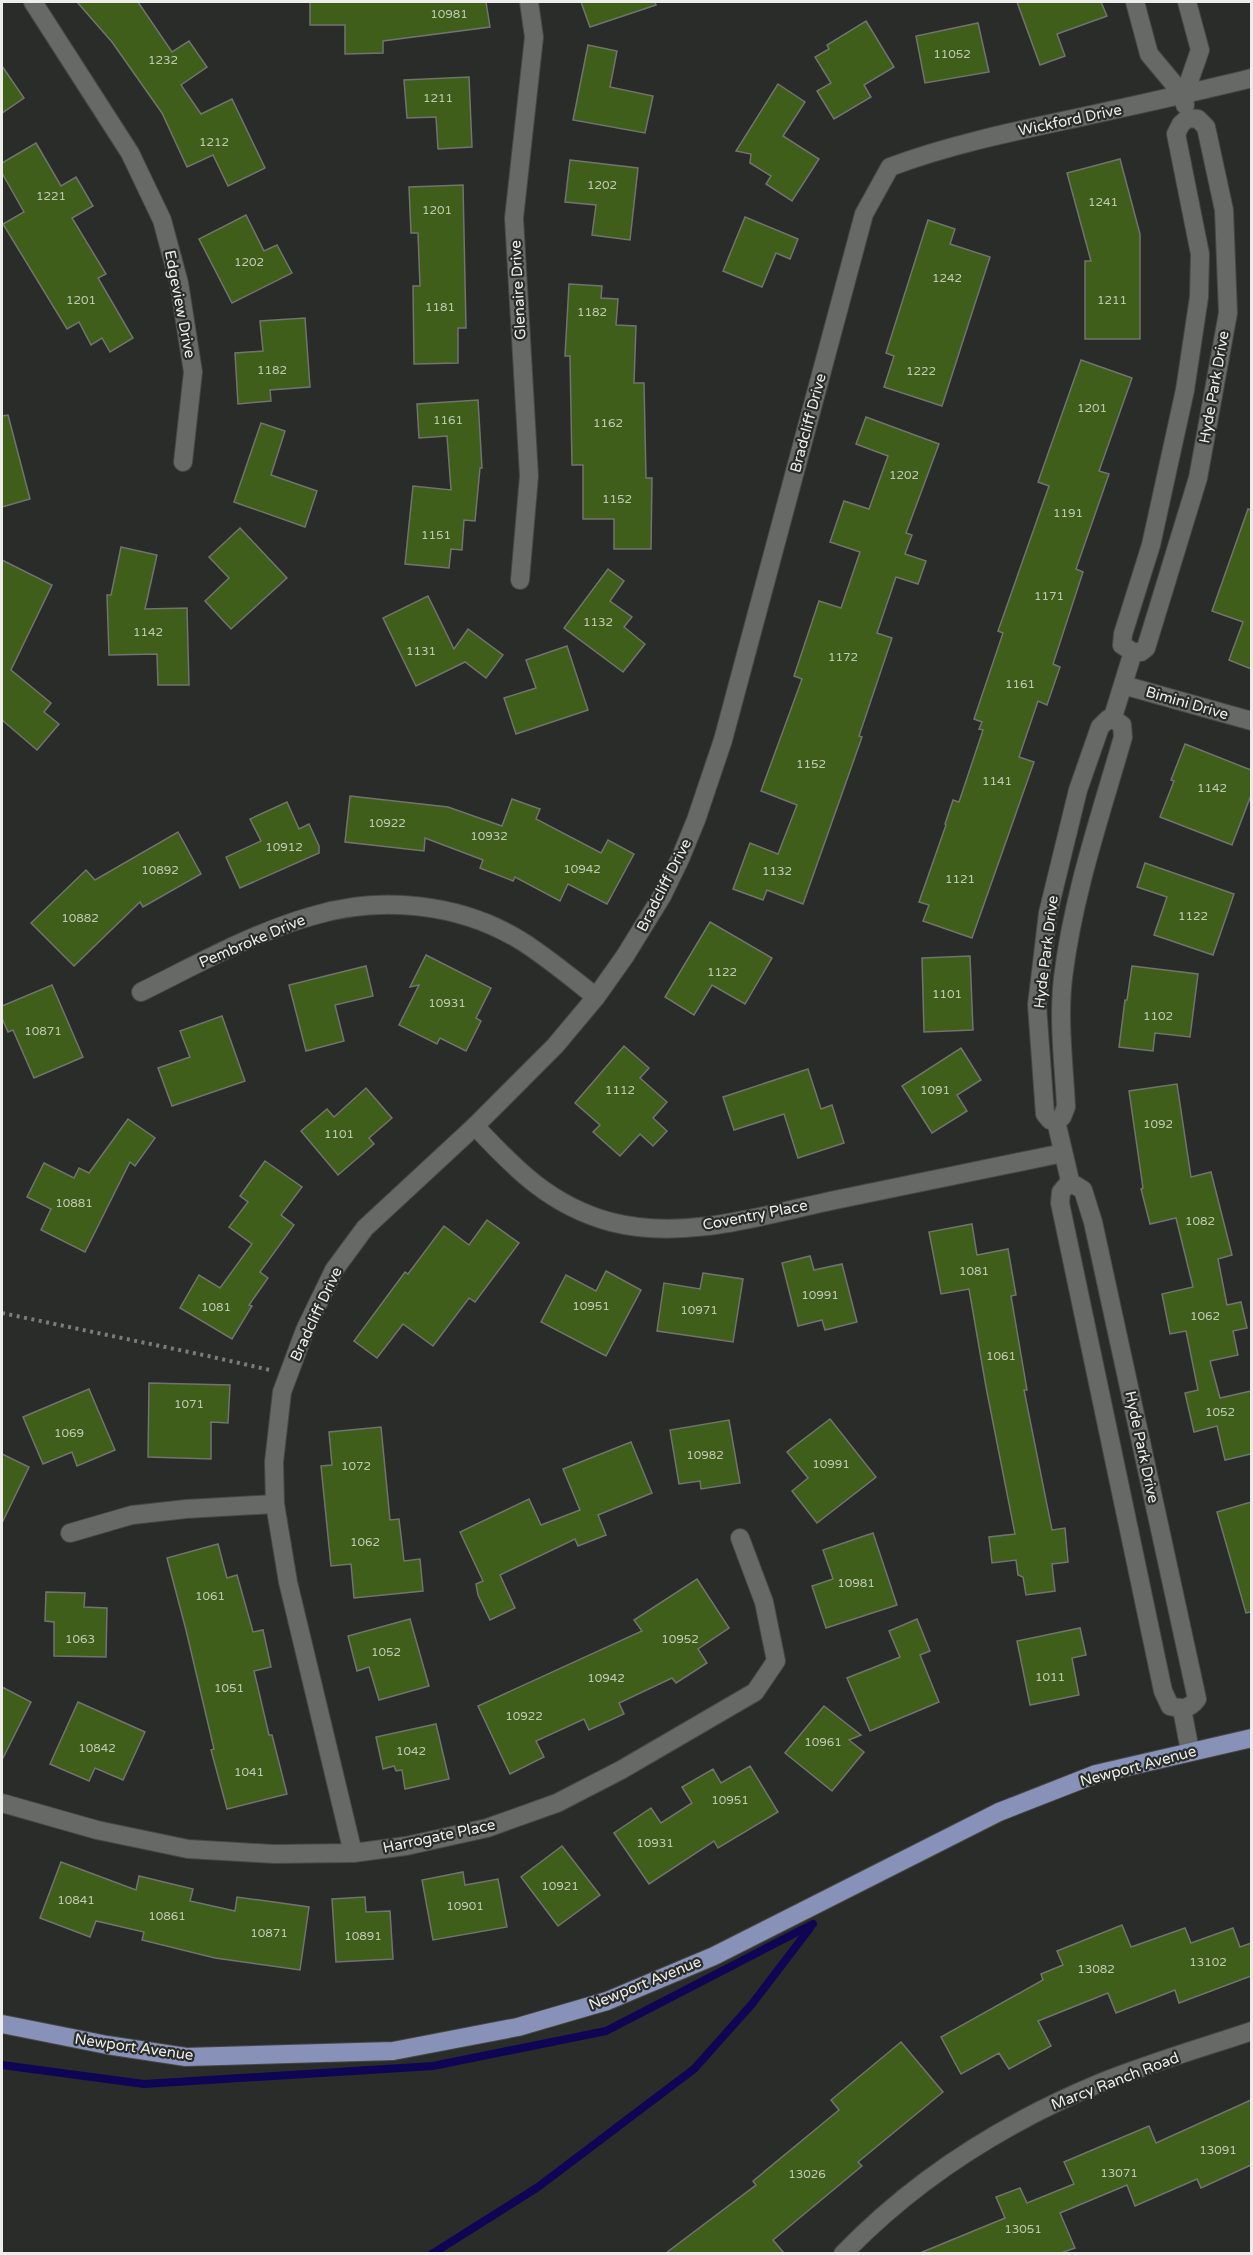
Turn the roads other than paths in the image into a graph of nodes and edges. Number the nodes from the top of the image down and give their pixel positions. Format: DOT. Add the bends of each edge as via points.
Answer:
graph roads {
  1 [pos="33,2"];
  2 [pos="529,2"];
  3 [pos="1135,2"];
  4 [pos="1187,2"];
  5 [pos="1251,78"];
  6 [pos="1184,96"];
  7 [pos="1188,118"];
  8 [pos="890,167"];
  9 [pos="183,462"];
  10 [pos="520,580"];
  11 [pos="1133,652"];
  12 [pos="1123,685"];
  13 [pos="1112,720"];
  14 [pos="1251,721"];
  15 [pos="141,992"];
  16 [pos="596,997"];
  17 [pos="1056,1121"];
  18 [pos="475,1126"];
  19 [pos="1063,1153"];
  20 [pos="1071,1185"];
  21 [pos="275,1504"];
  22 [pos="70,1533"];
  23 [pos="740,1538"];
  24 [pos="1182,1709"];
  25 [pos="1251,1738"];
  26 [pos="1190,1751"];
  27 [pos="2,1803"];
  28 [pos="353,1853"];
  29 [pos="2,2024"];
  30 [pos="1251,2031"];
  31 [pos="843,2253"];
  1 -- 9 [label="street, Edgeview Drive" via="130,153 162,220 179,283 193,372"];
  2 -- 10 [label="street, Glenaire Drive" via="534,38 514,218 529,476"];
  3 -- 6 [label="street" via="1149,54"];
  4 -- 6 [label="street" via="1200,50"];
  5 -- 6 [label="street, Wickford Drive"];
  6 -- 7 [label="street"];
  6 -- 8 [label="street, Wickford Drive" via="1016,131"];
  7 -- 11 [label="street, Hyde Park Drive" via="1176,134 1200,254 1199,297 1185,390 1151,545 1123,634 1122,645"];
  7 -- 11 [label="street, Hyde Park Drive" via="1198,119 1206,127 1224,210 1228,312 1198,478 1146,648"];
  8 -- 16 [label="street, Bradcliff Drive" via="864,214 723,740 696,820 651,916"];
  11 -- 12 [label="street, Hyde Park Drive"];
  12 -- 13 [label="street, Hyde Park Drive"];
  12 -- 14 [label="street, Bimini Drive"];
  13 -- 17 [label="street, Hyde Park Drive" via="1122,725 1123,737 1077,896 1063,980 1066,1107"];
  13 -- 17 [label="street, Hyde Park Drive" via="1100,728 1078,790 1048,913 1037,1005 1045,1114"];
  15 -- 16 [label="street, Pembroke Drive" via="251,939 312,916 382,904 445,910 481,921 522,941"];
  16 -- 18 [label="street, Bradcliff Drive" via="555,1046"];
  17 -- 19 [label="street, Hyde Park Drive"];
  18 -- 19 [label="street, Coventry Place" via="536,1186 564,1203 610,1222 660,1229 723,1223"];
  18 -- 21 [label="street, Bradcliff Drive" via="365,1228 334,1270 305,1330 282,1392 274,1462"];
  19 -- 20 [label="street, Hyde Park Drive"];
  20 -- 24 [label="street, Hyde Park Drive" via="1061,1192 1060,1203 1163,1691 1170,1706"];
  20 -- 24 [label="street, Hyde Park Drive" via="1083,1190 1093,1222 1194,1685 1197,1700"];
  21 -- 22 [label="street" via="132,1515"];
  21 -- 28 [label="street, Bradcliff Drive" via="288,1582"];
  23 -- 28 [label="street, Harrogate Place" via="764,1602 776,1661 755,1692 556,1803 487,1828"];
  24 -- 26 [label="street"];
  25 -- 26 [label="main road, Newport Avenue"];
  26 -- 29 [label="main road, Newport Avenue" via="1096,1774 999,1812 714,1956 607,2001 518,2027 393,2051 186,2057"];
  27 -- 28 [label="street, Harrogate Place" via="97,1830 188,1849"];
  30 -- 31 [label="street, Marcy Ranch Road" via="1102,2082 1039,2110 976,2145 906,2195"];
}
